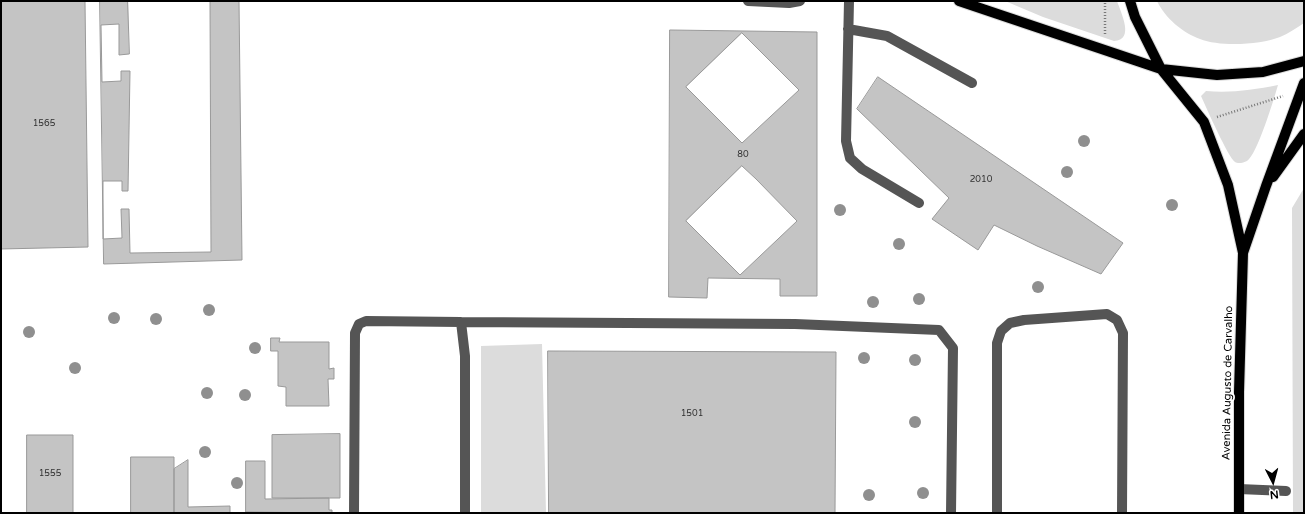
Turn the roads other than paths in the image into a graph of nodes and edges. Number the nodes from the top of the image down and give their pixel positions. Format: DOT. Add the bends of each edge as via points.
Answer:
graph roads {
  1 [pos="748,1"];
  2 [pos="800,1"];
  3 [pos="849,1"];
  4 [pos="959,1"];
  5 [pos="1130,1"];
  6 [pos="848,29"];
  7 [pos="1304,60"];
  8 [pos="1161,69"];
  9 [pos="972,83"];
  10 [pos="1302,87"];
  11 [pos="1304,134"];
  12 [pos="1266,186"];
  13 [pos="919,202"];
  14 [pos="1243,253"];
  15 [pos="461,322"];
  16 [pos="1239,489"];
  17 [pos="1286,491"];
  18 [pos="354,513"];
  19 [pos="465,513"];
  20 [pos="951,513"];
  21 [pos="997,513"];
  22 [pos="1122,513"];
  23 [pos="1239,513"];
  1 -- 2 [label="lane"];
  3 -- 6 [label="lane"];
  4 -- 8 [label="main road"];
  5 -- 8 [label="main road, Avenida Augusto de Carvalho" via="1135,17"];
  6 -- 9 [label="lane" via="888,36"];
  6 -- 13 [label="lane" via="846,141 850,158"];
  7 -- 8 [label="main road" via="1264,72 1217,75"];
  8 -- 14 [label="main road, Avenida Augusto de Carvalho" via="1204,122 1228,185"];
  10 -- 12 [label="main road, Avenida Augusto de Carvalho"];
  11 -- 12 [label="main road"];
  12 -- 14 [label="main road, Avenida Augusto de Carvalho"];
  14 -- 16 [label="main road, Avenida Augusto de Carvalho"];
  15 -- 18 [label="lane" via="366,321 359,324 355,333"];
  15 -- 19 [label="lane" via="465,356"];
  15 -- 20 [label="lane" via="795,324 939,330 953,348"];
  16 -- 17 [label="lane"];
  16 -- 23 [label="main road, Avenida Augusto de Carvalho"];
  21 -- 22 [label="lane" via="997,344 1001,330 1010,323 1024,320 1107,314 1118,320 1123,333"];
}
